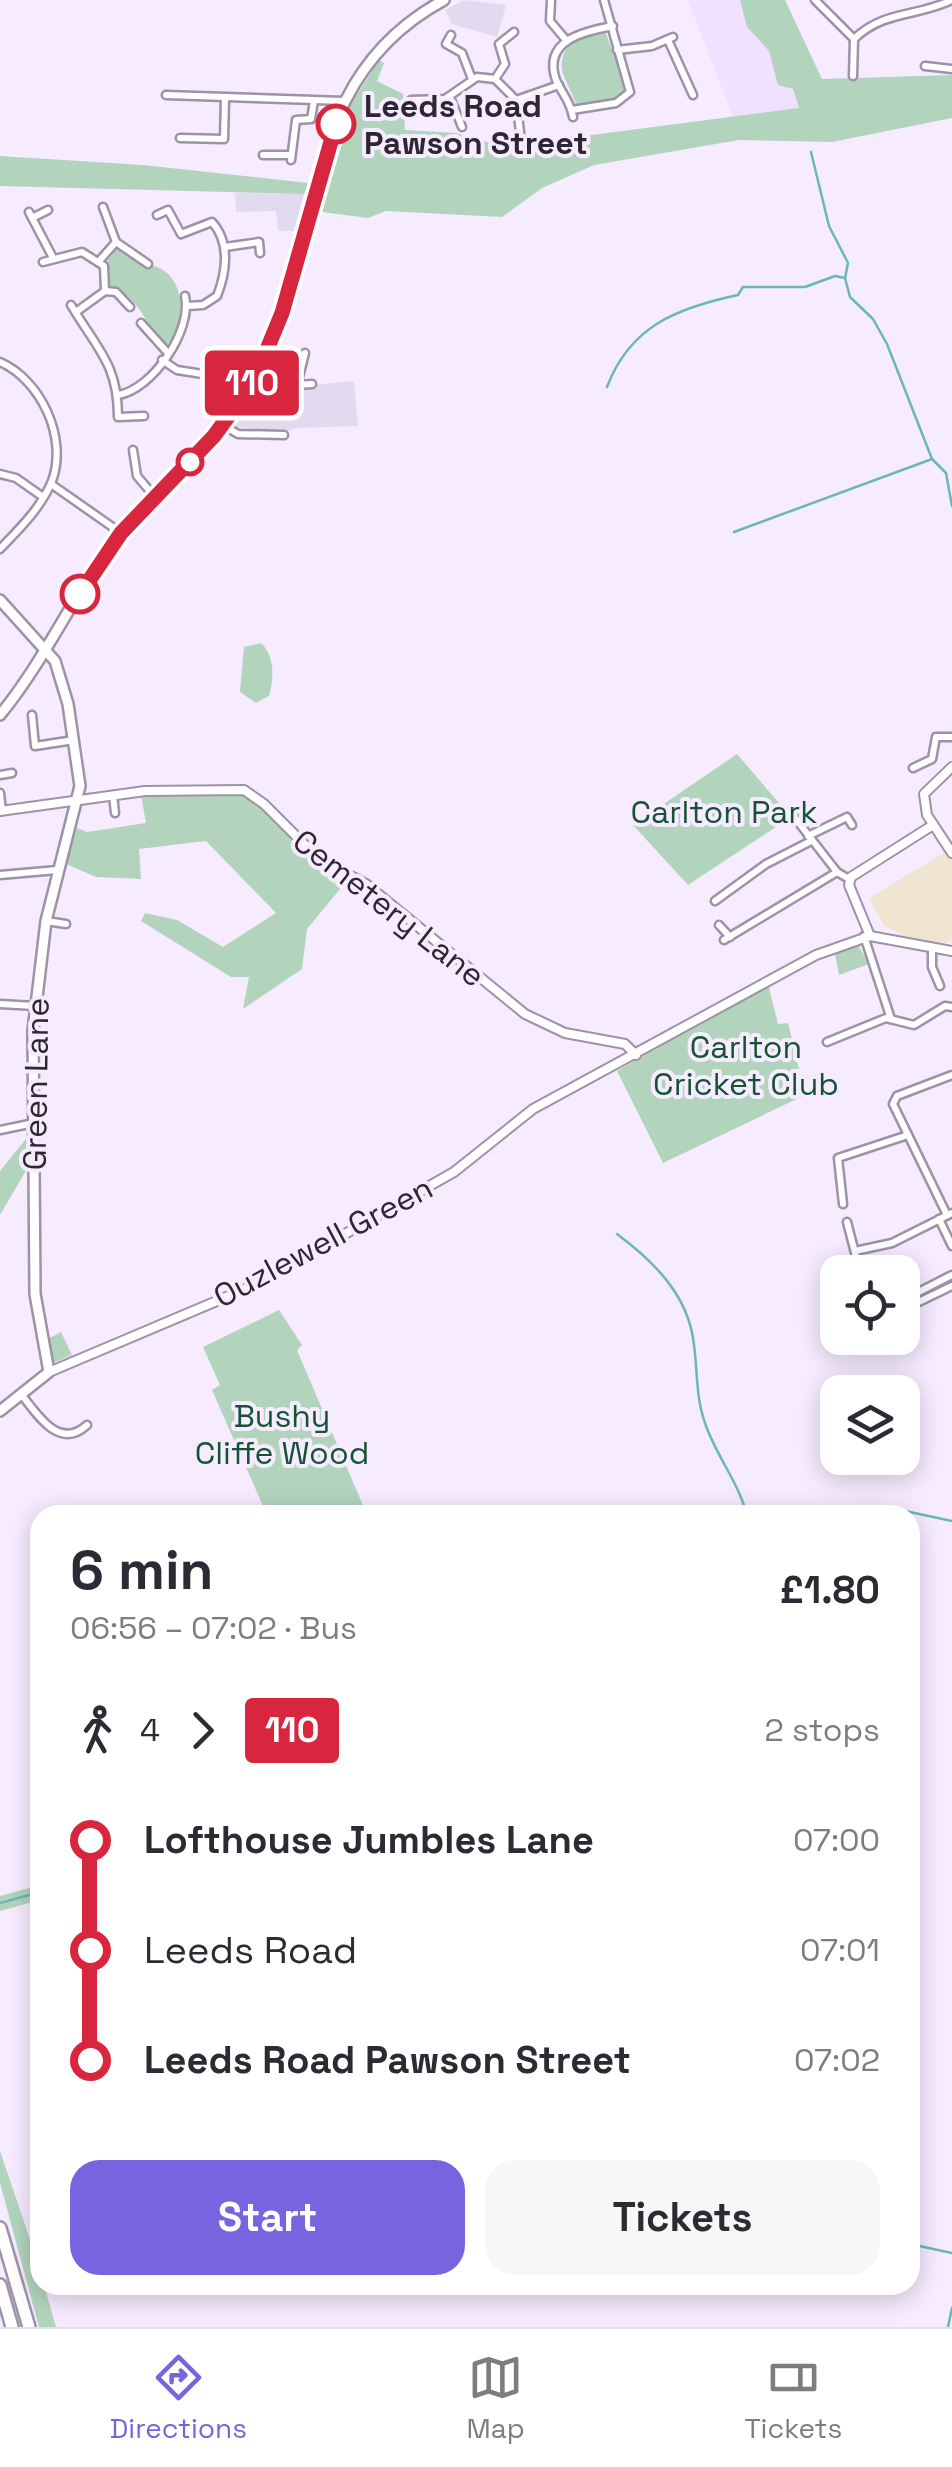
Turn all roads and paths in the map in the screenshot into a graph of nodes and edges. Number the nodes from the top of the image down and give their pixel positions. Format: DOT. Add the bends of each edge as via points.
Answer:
graph roads {
  1 [pos="444,0"];
  2 [pos="551,0"];
  3 [pos="604,0"];
  4 [pos="815,0"];
  5 [pos="905,0"];
  6 [pos="952,0"];
  7 [pos="906,12"];
  8 [pos="612,26"];
  9 [pos="514,32"];
  10 [pos="451,35"];
  11 [pos="854,39"];
  12 [pos="566,40"];
  13 [pos="617,50"];
  14 [pos="926,66"];
  15 [pos="952,69"];
  16 [pos="853,76"];
  17 [pos="472,79"];
  18 [pos="495,79"];
  19 [pos="559,85"];
  20 [pos="166,95"];
  21 [pos="694,95"];
  22 [pos="450,97"];
  23 [pos="225,98"];
  24 [pos="628,98"];
  25 [pos="411,100"];
  26 [pos="516,100"];
  27 [pos="638,100"];
  28 [pos="314,101"];
  29 [pos="344,101"];
  30 [pos="462,126"];
  31 [pos="180,138"];
  32 [pos="522,140"];
  33 [pos="263,156"];
  34 [pos="103,207"];
  35 [pos="48,210"];
  36 [pos="156,215"];
  37 [pos="116,242"];
  38 [pos="225,247"];
  39 [pos="260,254"];
  40 [pos="52,256"];
  41 [pos="100,260"];
  42 [pos="43,262"];
  43 [pos="148,264"];
  44 [pos="106,291"];
  45 [pos="185,296"];
  46 [pos="130,306"];
  47 [pos="187,306"];
  48 [pos="141,322"];
  49 [pos="305,353"];
  50 [pos="164,356"];
  51 [pos="0,362"];
  52 [pos="254,381"];
  53 [pos="312,384"];
  54 [pos="297,385"];
  55 [pos="118,395"];
  56 [pos="242,400"];
  57 [pos="144,416"];
  58 [pos="222,425"];
  59 [pos="284,434"];
  60 [pos="133,450"];
  61 [pos="0,474"];
  62 [pos="51,484"];
  63 [pos="154,496"];
  64 [pos="44,497"];
  65 [pos="121,533"];
  66 [pos="0,549"];
  67 [pos="0,600"];
  68 [pos="46,646"];
  69 [pos="0,714"];
  70 [pos="32,715"];
  71 [pos="952,737"];
  72 [pos="74,740"];
  73 [pos="952,767"];
  74 [pos="913,768"];
  75 [pos="12,773"];
  76 [pos="0,775"];
  77 [pos="0,793"];
  78 [pos="113,795"];
  79 [pos="79,800"];
  80 [pos="1,811"];
  81 [pos="116,814"];
  82 [pos="792,814"];
  83 [pos="852,824"];
  84 [pos="932,825"];
  85 [pos="810,838"];
  86 [pos="952,852"];
  87 [pos="57,870"];
  88 [pos="837,872"];
  89 [pos="0,875"];
  90 [pos="849,879"];
  91 [pos="721,885"];
  92 [pos="726,894"];
  93 [pos="716,901"];
  94 [pos="46,921"];
  95 [pos="66,924"];
  96 [pos="719,925"];
  97 [pos="866,936"];
  98 [pos="932,948"];
  99 [pos="952,950"];
  100 [pos="940,986"];
  101 [pos="0,1004"];
  102 [pos="948,1004"];
  103 [pos="35,1006"];
  104 [pos="890,1019"];
  105 [pos="827,1042"];
  106 [pos="636,1055"];
  107 [pos="951,1078"];
  108 [pos="34,1127"];
  109 [pos="0,1130"];
  110 [pos="908,1135"];
  111 [pos="843,1204"];
  112 [pos="946,1216"];
  113 [pos="848,1222"];
  114 [pos="952,1246"];
  115 [pos="855,1251"];
  116 [pos="856,1255"];
  117 [pos="952,1276"];
  118 [pos="952,1286"];
  119 [pos="920,1291"];
  120 [pos="920,1301"];
  121 [pos="49,1372"];
  122 [pos="21,1394"];
  123 [pos="0,1411"];
  124 [pos="87,1426"];
  125 [pos="0,2228"];
  126 [pos="0,2285"];
  127 [pos="12,2327"];
  128 [pos="28,2327"];
  1 -- 29 [label="main road" via="388,37 366,60"];
  2 -- 12 [label="street" via="550,21"];
  3 -- 8 [label="street"];
  4 -- 11 [label="street"];
  5 -- 7 [label="street"];
  6 -- 7 [label="street"];
  7 -- 11 [label="street" via="882,18"];
  8 -- 12 [label="street"];
  8 -- 13 [label="street"];
  9 -- 18 [label="street" via="496,42 505,64"];
  10 -- 17 [label="street" via="446,44 462,52"];
  11 -- 16 [label="street"];
  12 -- 19 [label="street" via="554,65"];
  13 -- 21 [label="street" via="670,38"];
  13 -- 24 [label="street" via="631,85"];
  14 -- 15 [label="street"];
  17 -- 18 [label="street"];
  17 -- 22 [label="street"];
  18 -- 26 [label="street"];
  19 -- 24 [label="street" via="572,113"];
  19 -- 26 [label="street"];
  20 -- 23 [label="street"];
  22 -- 25 [label="street"];
  22 -- 30 [label="street"];
  23 -- 28 [label="street"];
  23 -- 31 [label="street" via="224,139"];
  24 -- 27 [label="street"];
  26 -- 32 [label="street"];
  28 -- 29 [label="street"];
  28 -- 33 [label="street" via="311,120 296,120 291,158"];
  29 -- 52 [label="main road" via="282,313"];
  34 -- 37 [label="street"];
  35 -- 40 [label="street" via="30,215"];
  36 -- 38 [label="street" via="168,210 181,234 212,222"];
  37 -- 41 [label="street"];
  37 -- 43 [label="street"];
  38 -- 39 [label="street" via="259,242"];
  38 -- 47 [label="street" via="217,296"];
  40 -- 41 [label="street" via="82,252"];
  40 -- 42 [label="street"];
  41 -- 44 [label="street"];
  44 -- 46 [label="street"];
  44 -- 55 [label="street" via="73,309 112,367"];
  45 -- 47 [label="street"];
  47 -- 50 [label="street" via="182,335"];
  48 -- 50 [label="street"];
  49 -- 54 [label="street"];
  50 -- 55 [label="street" via="138,389"];
  50 -- 56 [label="street" via="177,370 210,375"];
  51 -- 62 [label="street" via="30,384 46,411 56,455"];
  52 -- 54 [label="street"];
  52 -- 56 [label="main road"];
  53 -- 54 [label="street"];
  55 -- 57 [label="street" via="118,417"];
  56 -- 58 [label="main road"];
  58 -- 59 [label="street" via="238,434"];
  58 -- 63 [label="main road"];
  60 -- 63 [label="street" via="137,476"];
  61 -- 64 [label="street"];
  62 -- 64 [label="street"];
  62 -- 65 [label="street"];
  63 -- 65 [label="main road"];
  64 -- 66 [label="street"];
  65 -- 68 [label="main road"];
  67 -- 68 [label="main road"];
  68 -- 69 [label="main road"];
  68 -- 72 [label="main road" via="62,679"];
  70 -- 72 [label="street" via="35,746"];
  71 -- 74 [label="street" via="936,736 932,759"];
  72 -- 79 [label="main road"];
  73 -- 84 [label="street" via="924,794"];
  75 -- 76 [label="street"];
  77 -- 80 [label="street"];
  78 -- 79 [label="street, Cemetery Lane"];
  78 -- 81 [label="street"];
  78 -- 106 [label="street, Cemetery Lane" via="244,790 318,858 366,884 526,1014 565,1033 625,1044"];
  79 -- 80 [label="street, Cemetery Lane"];
  79 -- 87 [label="main road, Green Lane"];
  82 -- 85 [label="street"];
  83 -- 85 [label="street" via="847,816"];
  84 -- 86 [label="street"];
  84 -- 90 [label="street"];
  85 -- 88 [label="street"];
  85 -- 92 [label="street"];
  87 -- 89 [label="street"];
  87 -- 94 [label="main road, Green Lane"];
  88 -- 90 [label="street"];
  88 -- 96 [label="street" via="727,938"];
  90 -- 97 [label="street"];
  91 -- 92 [label="street"];
  92 -- 93 [label="street"];
  94 -- 95 [label="street"];
  94 -- 103 [label="main road, Green Lane"];
  97 -- 98 [label="street"];
  97 -- 104 [label="street"];
  97 -- 106 [label="street, Ouzlewell Green" via="766,979"];
  98 -- 99 [label="street"];
  98 -- 100 [label="street"];
  101 -- 103 [label="street"];
  102 -- 104 [label="street" via="914,1025"];
  103 -- 108 [label="main road, Green Lane"];
  104 -- 105 [label="street"];
  106 -- 121 [label="street, Ouzlewell Green" via="533,1109 450,1174 257,1284"];
  107 -- 110 [label="street" via="893,1100"];
  108 -- 109 [label="street"];
  108 -- 121 [label="main road, Green Lane" via="35,1294"];
  110 -- 111 [label="street" via="838,1158"];
  110 -- 112 [label="street"];
  112 -- 114 [label="street"];
  112 -- 115 [label="street" via="892,1243"];
  113 -- 115 [label="street"];
  115 -- 116 [label="street"];
  117 -- 119 [label="street"];
  118 -- 120 [label="street"];
  121 -- 122 [label="main road, Ouzlewell Green"];
  122 -- 123 [label="main road, Ouzlewell Green"];
  122 -- 124 [label="street" via="61,1434"];
  125 -- 128 [label="highway"];
  126 -- 127 [label="highway"];
}
